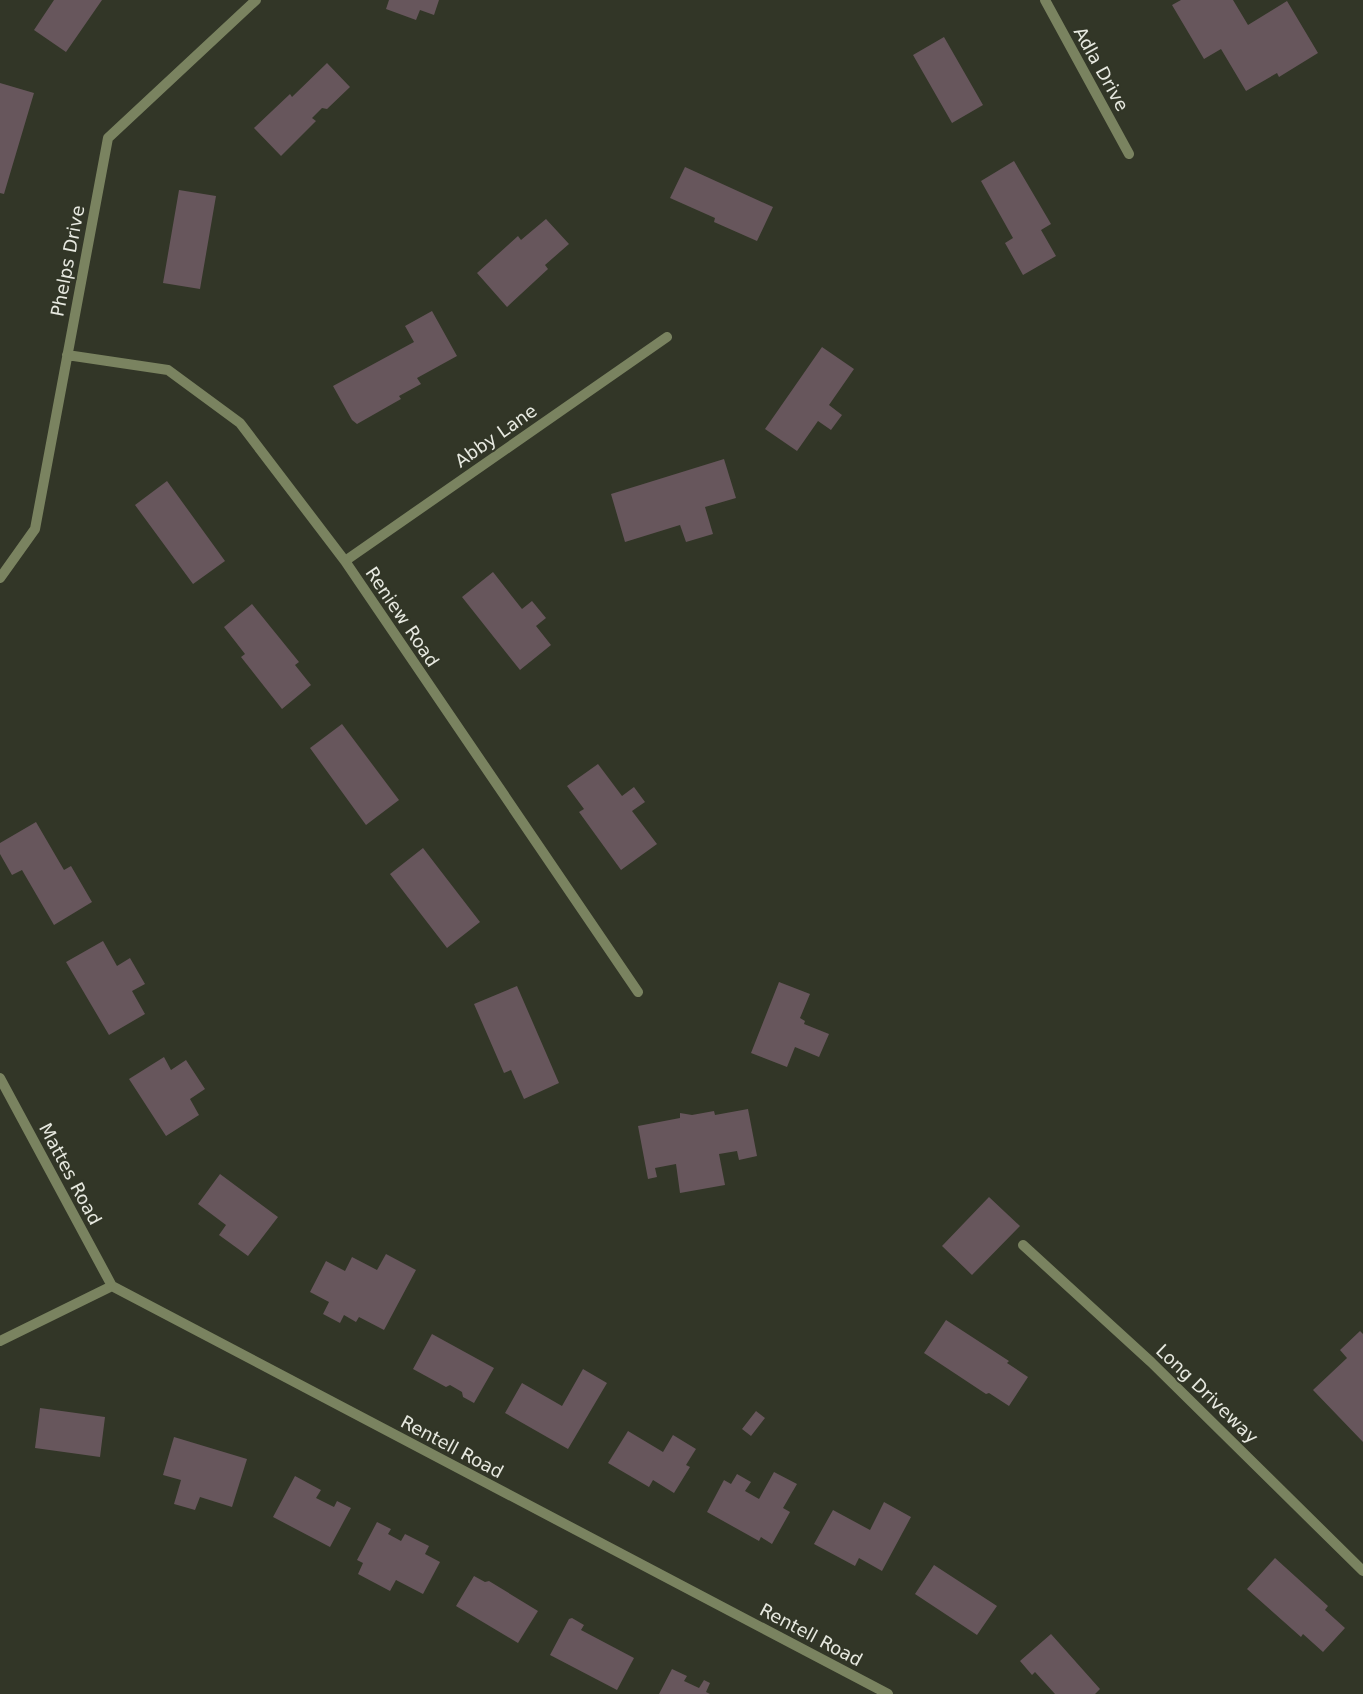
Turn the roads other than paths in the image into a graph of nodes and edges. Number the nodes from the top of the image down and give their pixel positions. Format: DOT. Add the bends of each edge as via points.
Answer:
graph roads {
  1 [pos="256,0"];
  2 [pos="1045,0"];
  3 [pos="1129,154"];
  4 [pos="667,337"];
  5 [pos="67,355"];
  6 [pos="345,561"];
  7 [pos="0,578"];
  8 [pos="638,992"];
  9 [pos="0,1078"];
  10 [pos="1023,1245"];
  11 [pos="112,1286"];
  12 [pos="0,1341"];
  13 [pos="1363,1572"];
  14 [pos="888,1694"];
  1 -- 5 [label="street, Phelps Drive" via="108,138"];
  2 -- 3 [label="street, Adla Drive"];
  4 -- 6 [label="street, Abby Lane"];
  5 -- 6 [label="street, Reniew Road" via="168,370 184,381 240,423"];
  5 -- 7 [label="street, Phelps Drive" via="35,529"];
  6 -- 8 [label="street, Reniew Road"];
  9 -- 11 [label="street, Mattes Road"];
  10 -- 13 [label="street, Long Driveway" via="1151,1362"];
  11 -- 12 [label="street"];
  11 -- 14 [label="street, Rentell Road"];
}
